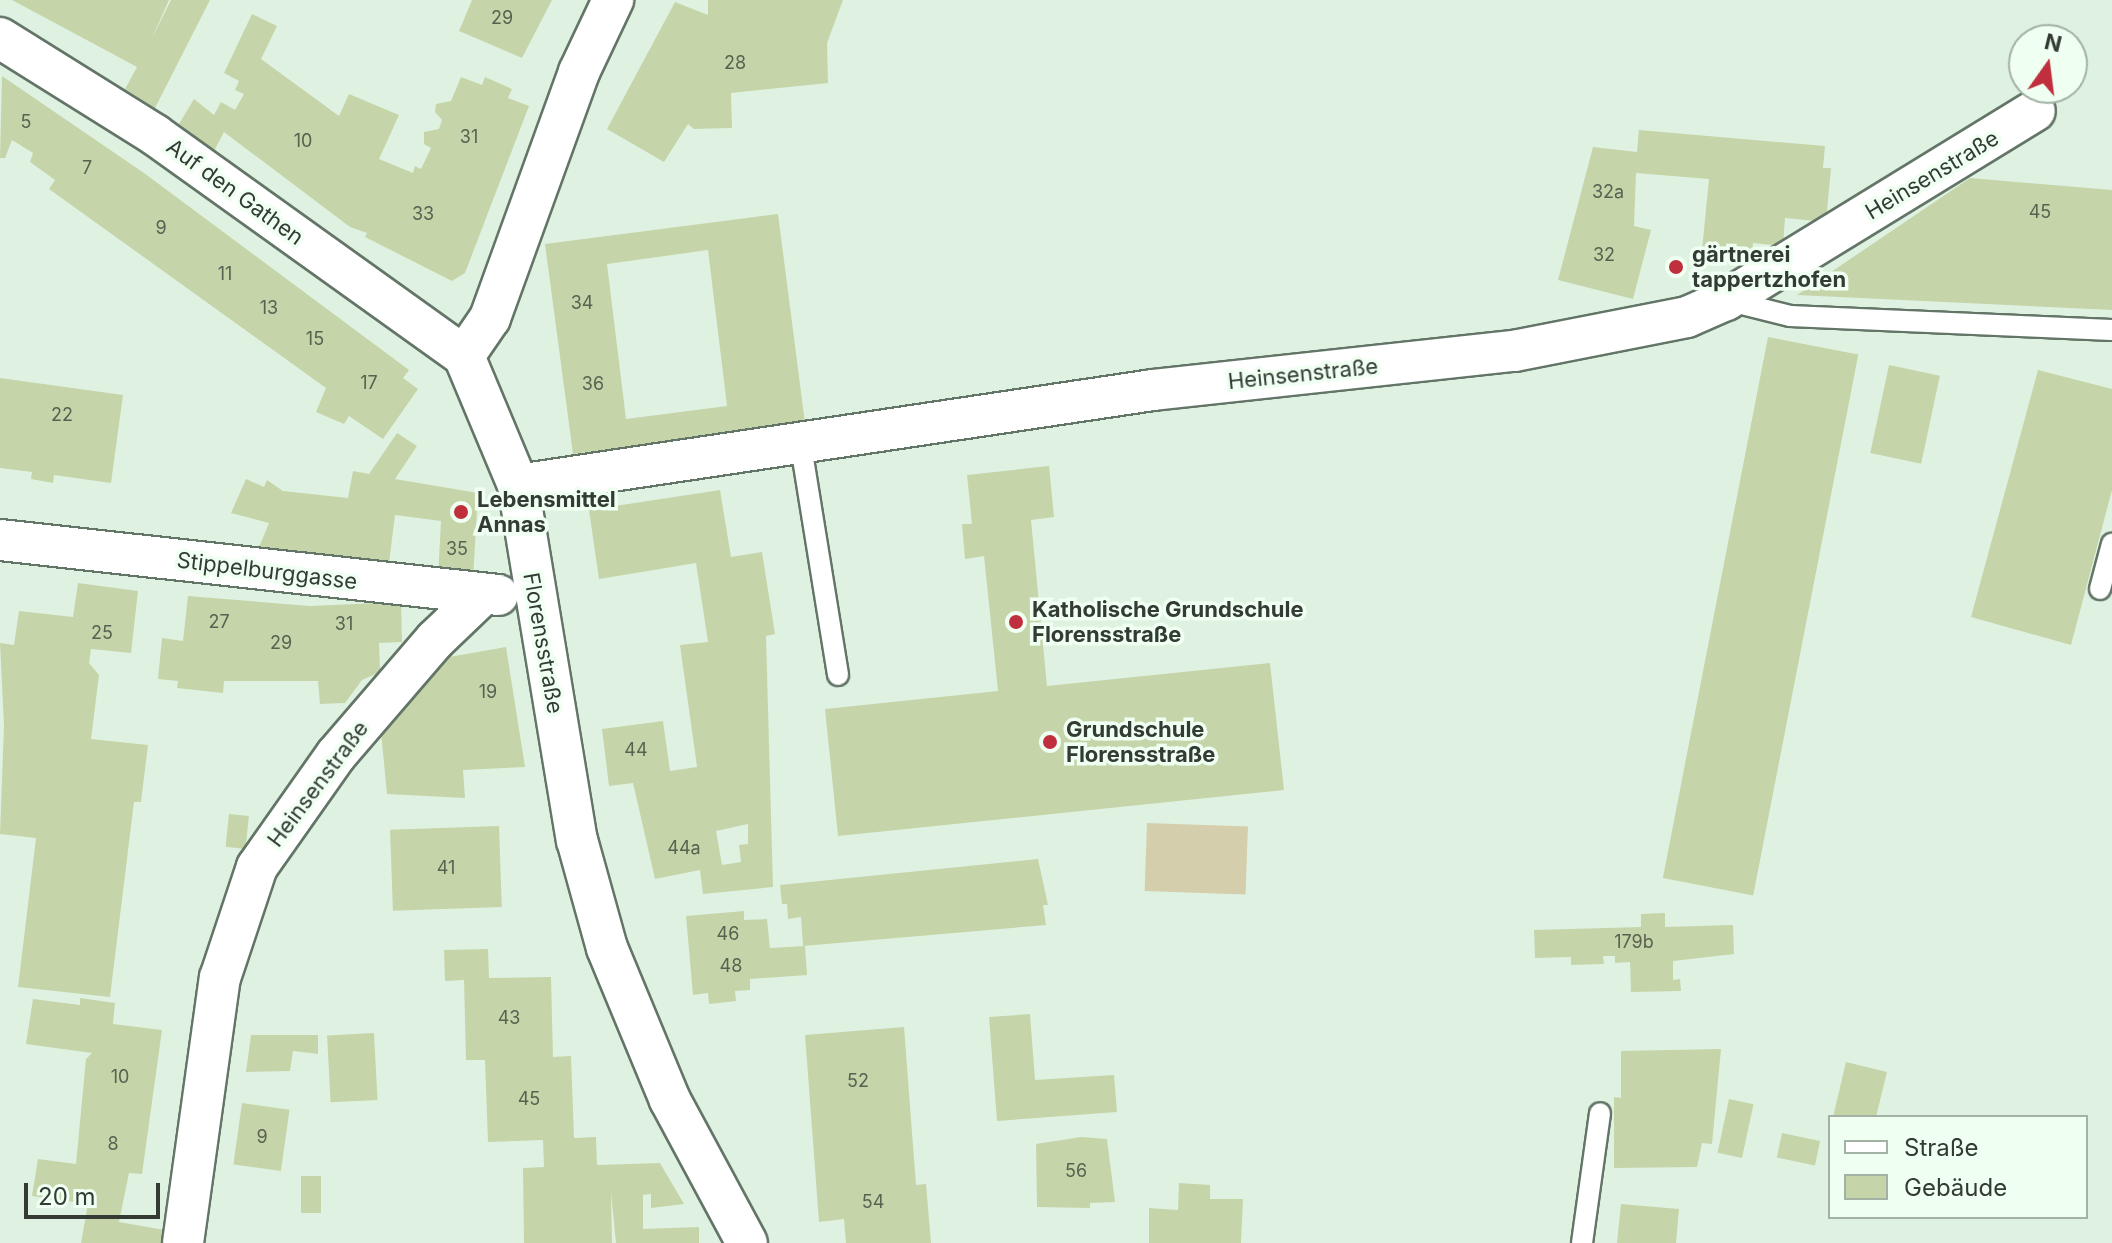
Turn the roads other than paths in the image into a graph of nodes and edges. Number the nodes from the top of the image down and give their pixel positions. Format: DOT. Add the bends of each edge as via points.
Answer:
graph roads {
  1 [pos="613,0"];
  2 [pos="0,38"];
  3 [pos="2035,111"];
  4 [pos="1726,300"];
  5 [pos="2112,330"];
  6 [pos="464,356"];
  7 [pos="800,440"];
  8 [pos="518,485"];
  9 [pos="0,540"];
  10 [pos="2112,544"];
  11 [pos="2100,589"];
  12 [pos="534,592"];
  13 [pos="481,596"];
  14 [pos="838,675"];
  15 [pos="1600,1113"];
  16 [pos="183,1243"];
  17 [pos="747,1243"];
  18 [pos="1582,1243"];
  1 -- 6 [label="street" via="579,72 490,318"];
  2 -- 6 [label="street, Auf den Gathen" via="155,135"];
  3 -- 4 [label="street, Heinsenstraße"];
  4 -- 5 [label="lane" via="1790,316"];
  4 -- 7 [label="street, Heinsenstraße" via="1687,317 1514,351 1153,390"];
  6 -- 8 [label="street, Florensstraße"];
  7 -- 8 [label="street, Heinsenstraße"];
  7 -- 14 [label="lane"];
  8 -- 12 [label="street, Florensstraße"];
  9 -- 13 [label="street, Stippelburggasse"];
  10 -- 11 [label="lane"];
  12 -- 13 [label="street, Stippelburggasse"];
  12 -- 17 [label="street, Florensstraße" via="577,840 607,948 670,1100"];
  13 -- 16 [label="street, Heinsenstraße" via="435,640 336,755 257,867 220,978"];
  15 -- 18 [label="lane"];
}
